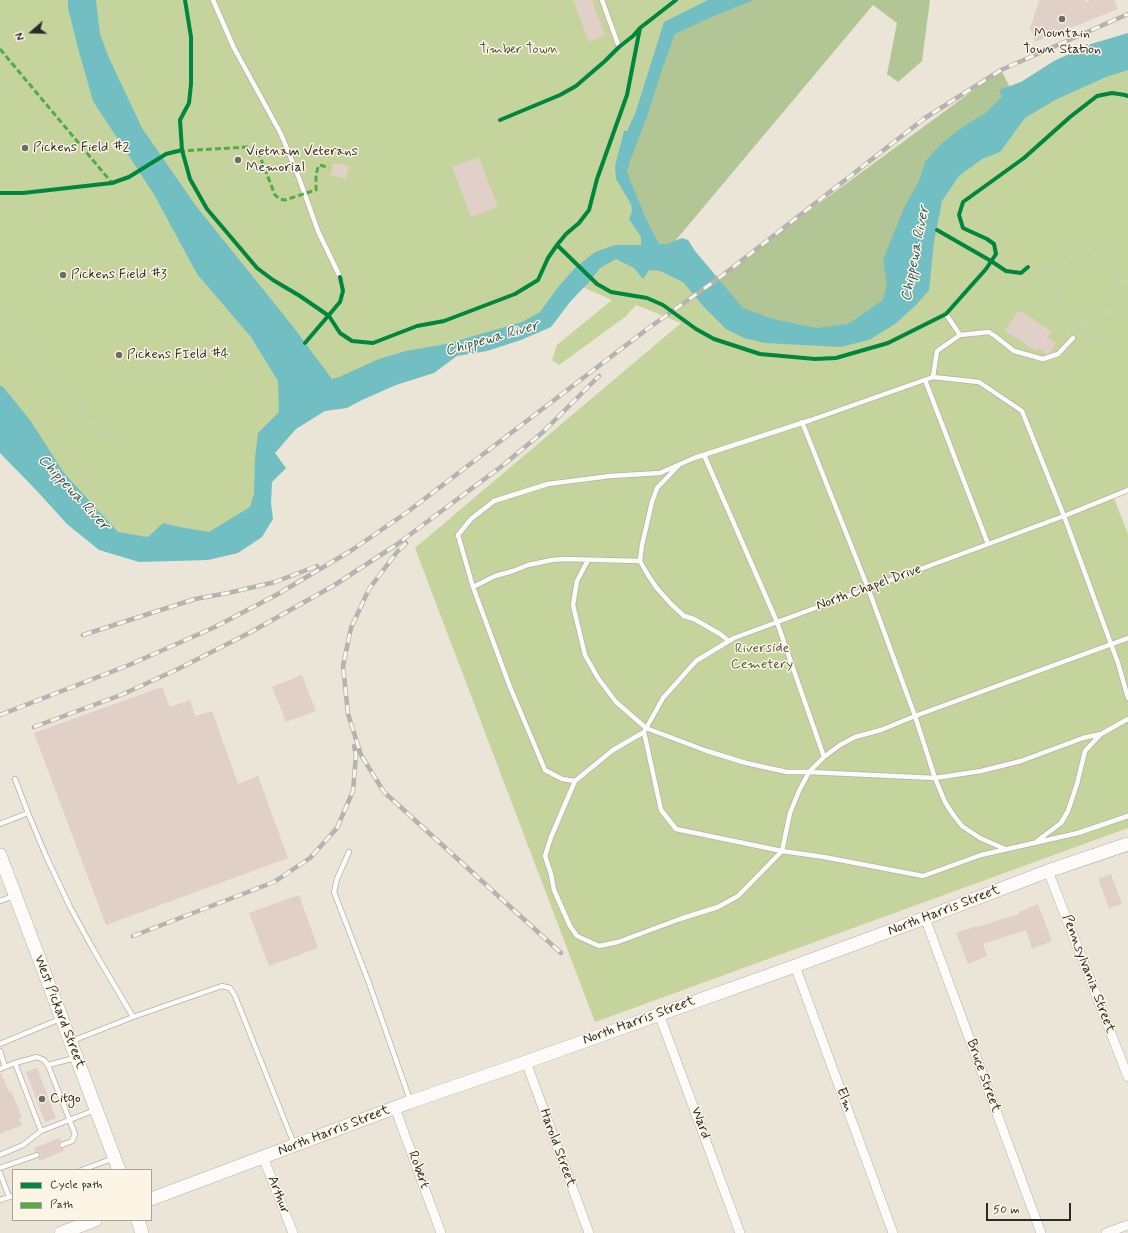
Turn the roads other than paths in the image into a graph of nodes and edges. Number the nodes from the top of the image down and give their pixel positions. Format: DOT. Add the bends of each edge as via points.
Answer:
graph roads {
  1 [pos="213,0"];
  2 [pos="602,0"];
  3 [pos="619,47"];
  4 [pos="340,277"];
  5 [pos="946,314"];
  6 [pos="960,335"];
  7 [pos="1073,338"];
  8 [pos="933,377"];
  9 [pos="925,380"];
  10 [pos="802,422"];
  11 [pos="704,455"];
  12 [pos="679,464"];
  13 [pos="1128,490"];
  14 [pos="1064,516"];
  15 [pos="988,544"];
  16 [pos="588,560"];
  17 [pos="640,561"];
  18 [pos="473,587"];
  19 [pos="868,588"];
  20 [pos="776,622"];
  21 [pos="1128,638"];
  22 [pos="729,641"];
  23 [pos="1111,644"];
  24 [pos="1128,698"];
  25 [pos="915,716"];
  26 [pos="1128,719"];
  27 [pos="645,730"];
  28 [pos="1101,734"];
  29 [pos="824,757"];
  30 [pos="809,772"];
  31 [pos="935,778"];
  32 [pos="15,779"];
  33 [pos="575,781"];
  34 [pos="28,814"];
  35 [pos="1128,816"];
  36 [pos="0,824"];
  37 [pos="1036,842"];
  38 [pos="1128,844"];
  39 [pos="1005,849"];
  40 [pos="782,851"];
  41 [pos="349,852"];
  42 [pos="0,855"];
  43 [pos="1048,871"];
  44 [pos="15,895"];
  45 [pos="0,901"];
  46 [pos="925,918"];
  47 [pos="795,966"];
  48 [pos="659,1014"];
  49 [pos="133,1017"];
  50 [pos="62,1019"];
  51 [pos="70,1042"];
  52 [pos="0,1044"];
  53 [pos="0,1052"];
  54 [pos="76,1057"];
  55 [pos="526,1062"];
  56 [pos="16,1063"];
  57 [pos="48,1065"];
  58 [pos="5,1067"];
  59 [pos="0,1069"];
  60 [pos="1128,1078"];
  61 [pos="410,1102"];
  62 [pos="395,1108"];
  63 [pos="96,1110"];
  64 [pos="69,1120"];
  65 [pos="41,1131"];
  66 [pos="62,1145"];
  67 [pos="294,1146"];
  68 [pos="0,1155"];
  69 [pos="37,1155"];
  70 [pos="263,1157"];
  71 [pos="116,1164"];
  72 [pos="0,1168"];
  73 [pos="88,1169"];
  74 [pos="0,1173"];
  75 [pos="11,1196"];
  76 [pos="152,1199"];
  77 [pos="0,1200"];
  78 [pos="92,1221"];
  79 [pos="138,1221"];
  80 [pos="1128,1225"];
  81 [pos="61,1233"];
  82 [pos="142,1233"];
  83 [pos="293,1233"];
  84 [pos="441,1233"];
  85 [pos="589,1233"];
  86 [pos="740,1233"];
  87 [pos="893,1233"];
  88 [pos="1041,1233"];
  89 [pos="1106,1233"];
  1 -- 4 [label="lane" via="234,48 281,134 318,231"];
  2 -- 3 [label="lane"];
  5 -- 6 [label="lane"];
  6 -- 7 [label="lane" via="989,332 1014,351 1043,359 1058,354"];
  6 -- 8 [label="lane" via="937,351"];
  8 -- 9 [label="lane"];
  8 -- 14 [label="lane" via="979,382 1022,411"];
  9 -- 10 [label="lane"];
  9 -- 15 [label="lane"];
  10 -- 11 [label="lane"];
  10 -- 19 [label="lane"];
  11 -- 12 [label="lane"];
  11 -- 20 [label="lane"];
  12 -- 17 [label="lane" via="657,488 646,526"];
  12 -- 18 [label="lane" via="660,472 548,484 494,501 471,519 458,535"];
  13 -- 14 [label="lane, North Chapel Drive"];
  14 -- 15 [label="lane, North Chapel Drive"];
  14 -- 23 [label="lane"];
  15 -- 19 [label="lane, North Chapel Drive"];
  16 -- 17 [label="lane"];
  16 -- 18 [label="lane" via="563,559 528,565 495,576"];
  16 -- 27 [label="lane" via="577,581 573,605 585,655 616,702"];
  17 -- 22 [label="lane" via="656,587 684,616 694,619"];
  18 -- 33 [label="lane" via="510,687 545,770 562,779"];
  19 -- 20 [label="lane, North Chapel Drive"];
  19 -- 25 [label="lane"];
  20 -- 22 [label="lane, North Chapel Drive"];
  20 -- 29 [label="lane"];
  21 -- 23 [label="lane"];
  22 -- 27 [label="lane, North Chapel Drive" via="696,661 663,698"];
  23 -- 24 [label="lane"];
  23 -- 25 [label="lane"];
  25 -- 29 [label="lane" via="855,737"];
  25 -- 31 [label="lane"];
  26 -- 28 [label="lane"];
  27 -- 30 [label="lane" via="746,763 787,772"];
  27 -- 33 [label="lane" via="613,750"];
  27 -- 40 [label="lane" via="661,810 676,829"];
  28 -- 31 [label="lane" via="1021,761 981,771"];
  28 -- 37 [label="lane" via="1085,752 1068,811 1061,823"];
  29 -- 30 [label="lane"];
  30 -- 31 [label="lane"];
  30 -- 40 [label="lane" via="790,813"];
  31 -- 39 [label="lane" via="945,802 962,826 980,838"];
  32 -- 34 [label="lane"];
  33 -- 40 [label="lane" via="545,856 554,890 570,926 577,936 599,946 618,942 718,907 738,896"];
  34 -- 36 [label="lane"];
  34 -- 49 [label="lane" via="70,907"];
  35 -- 37 [label="lane" via="1078,833"];
  37 -- 39 [label="lane"];
  38 -- 43 [label="street, North Harris Street"];
  39 -- 40 [label="lane" via="980,855 923,876"];
  41 -- 61 [label="lane" via="334,892"];
  42 -- 44 [label="street, West Pickard Street"];
  43 -- 46 [label="street, North Harris Street"];
  43 -- 60 [label="street, Pennsylvania Street"];
  44 -- 45 [label="lane"];
  44 -- 50 [label="street, West Pickard Street"];
  46 -- 47 [label="street, North Harris Street"];
  46 -- 88 [label="street, Bruce Street"];
  47 -- 48 [label="street, North Harris Street"];
  47 -- 87 [label="street, Elm"];
  48 -- 55 [label="street, North Harris Street"];
  48 -- 86 [label="street, Ward"];
  49 -- 51 [label="lane"];
  49 -- 67 [label="lane" via="222,986 230,988"];
  50 -- 51 [label="street, West Pickard Street"];
  50 -- 52 [label="lane"];
  51 -- 54 [label="street, West Pickard Street"];
  53 -- 58 [label="lane"];
  54 -- 57 [label="lane"];
  54 -- 63 [label="street, West Pickard Street"];
  55 -- 61 [label="street, North Harris Street"];
  55 -- 85 [label="street, Harold Street"];
  56 -- 57 [label="lane" via="37,1057"];
  56 -- 58 [label="lane"];
  56 -- 65 [label="lane"];
  57 -- 64 [label="lane"];
  58 -- 59 [label="lane"];
  61 -- 62 [label="street, North Harris Street"];
  62 -- 67 [label="street, North Harris Street"];
  62 -- 84 [label="street, Robert"];
  63 -- 64 [label="lane"];
  63 -- 71 [label="street, West Pickard Street"];
  64 -- 65 [label="lane"];
  64 -- 66 [label="lane" via="74,1134 72,1141"];
  65 -- 68 [label="lane" via="23,1145"];
  67 -- 70 [label="street, North Harris Street"];
  69 -- 72 [label="lane"];
  70 -- 76 [label="street, North Harris Street"];
  70 -- 83 [label="street, Arthur"];
  71 -- 73 [label="lane"];
  74 -- 75 [label="lane"];
  75 -- 77 [label="lane"];
  78 -- 81 [label="street"];
  79 -- 82 [label="street"];
  80 -- 89 [label="street"];
}
